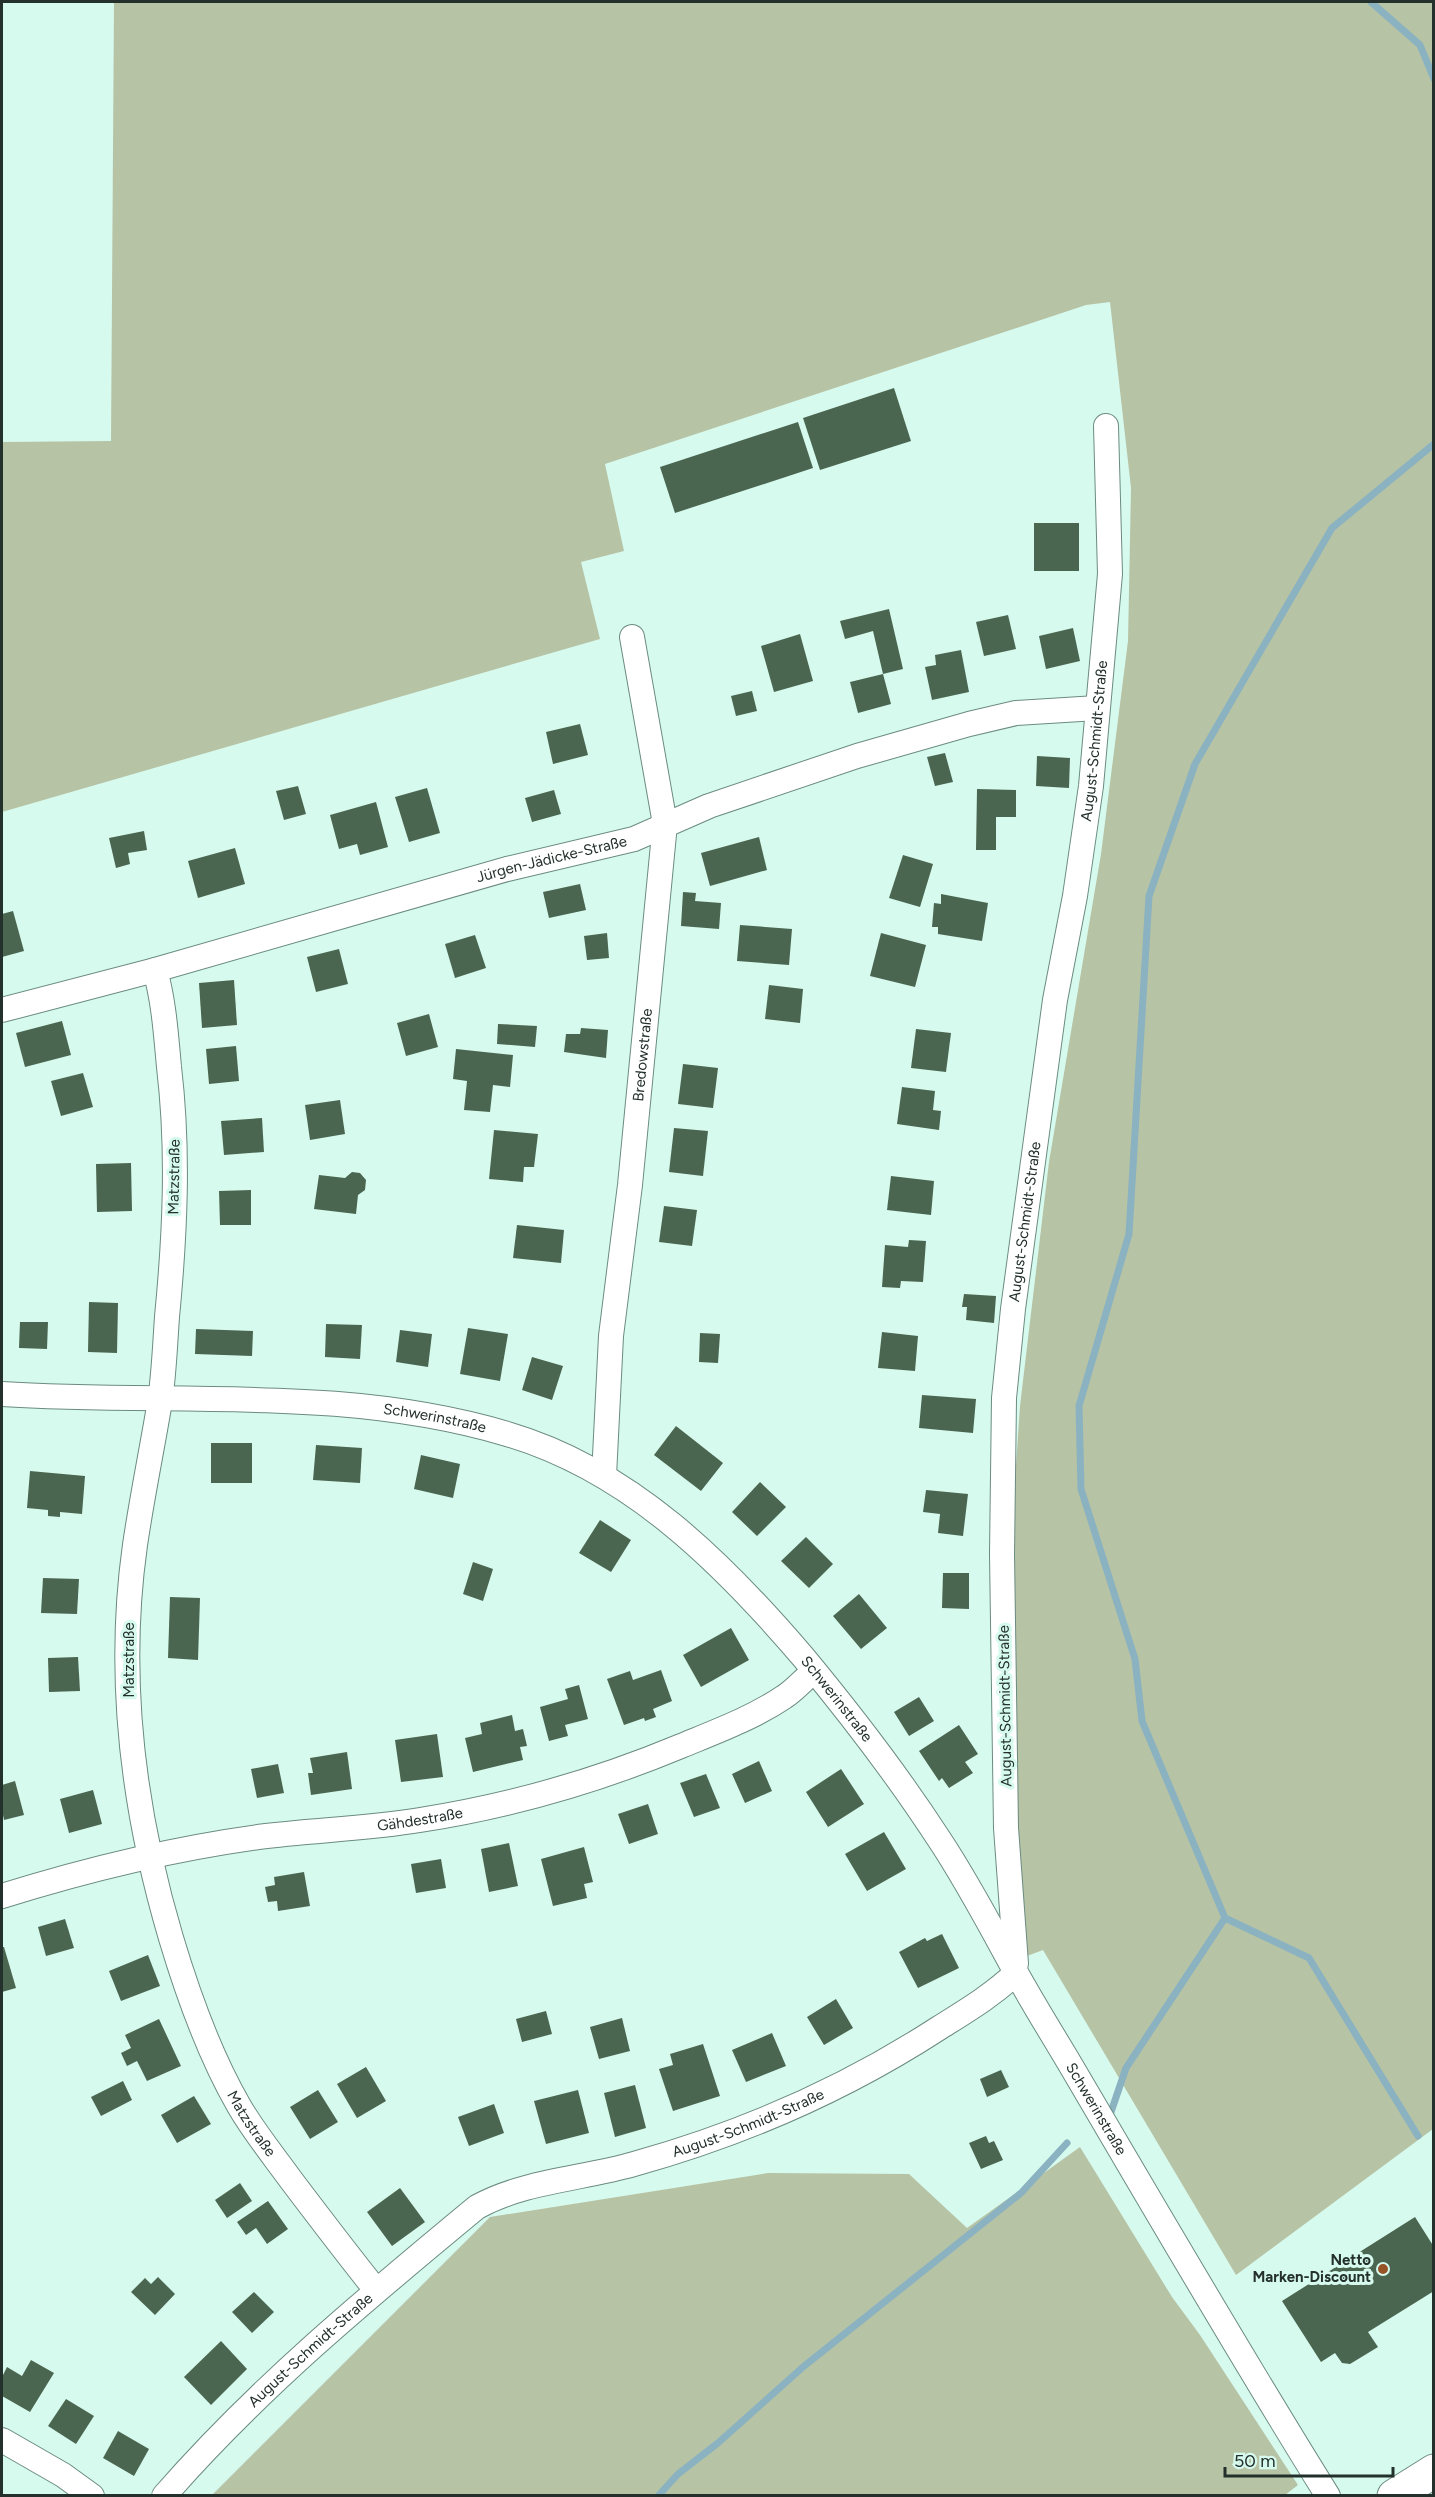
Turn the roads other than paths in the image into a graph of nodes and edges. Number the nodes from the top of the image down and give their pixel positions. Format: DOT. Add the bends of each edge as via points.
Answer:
graph roads {
  1 [pos="1106,426"];
  2 [pos="632,637"];
  3 [pos="1097,708"];
  4 [pos="665,824"];
  5 [pos="155,970"];
  6 [pos="2,1010"];
  7 [pos="2,1394"];
  8 [pos="160,1398"];
  9 [pos="604,1476"];
  10 [pos="814,1671"];
  11 [pos="148,1856"];
  12 [pos="2,1896"];
  13 [pos="1016,1973"];
  14 [pos="376,2290"];
  15 [pos="2,2440"];
  16 [pos="1434,2470"];
  17 [pos="92,2496"];
  18 [pos="164,2496"];
  19 [pos="1328,2496"];
  20 [pos="1394,2496"];
  1 -- 3 [label="street, August-Schmidt-Straße" via="1110,574"];
  2 -- 4 [label="street, Bredowstraße"];
  3 -- 4 [label="street, Jürgen-Jädicke-Straße" via="1016,713 969,724 857,756"];
  3 -- 13 [label="street, August-Schmidt-Straße" via="1091,786 1055,1000 1004,1398 1006,1828"];
  4 -- 5 [label="street, Jürgen-Jädicke-Straße" via="634,839 507,869"];
  4 -- 9 [label="street, Bredowstraße" via="633,1162 611,1336"];
  5 -- 6 [label="street, Jürgen-Jädicke-Straße"];
  5 -- 8 [label="street, Matzstraße" via="161,990 174,1104 176,1167"];
  7 -- 8 [label="street, Schwerinstraße"];
  8 -- 9 [label="street, Schwerinstraße" via="367,1407 421,1414 511,1435"];
  8 -- 11 [label="street, Matzstraße" via="134,1548 127,1662 132,1763"];
  9 -- 10 [label="street, Schwerinstraße" via="651,1508 724,1571 760,1606"];
  10 -- 11 [label="street, Gähdestraße" via="784,1697 740,1720 658,1756 556,1791 419,1821 258,1837"];
  10 -- 13 [label="street, Schwerinstraße" via="863,1729 940,1840"];
  11 -- 12 [label="street, Gähdestraße"];
  11 -- 14 [label="street, Matzstraße" via="186,1990 238,2104 262,2143"];
  13 -- 14 [label="street, August-Schmidt-Straße" via="999,1989 896,2056 787,2110 670,2154 494,2198 477,2207"];
  13 -- 19 [label="street, Schwerinstraße"];
  14 -- 18 [label="street, August-Schmidt-Straße" via="246,2407"];
  15 -- 17 [label="street"];
  16 -- 20 [label="street"];
}
